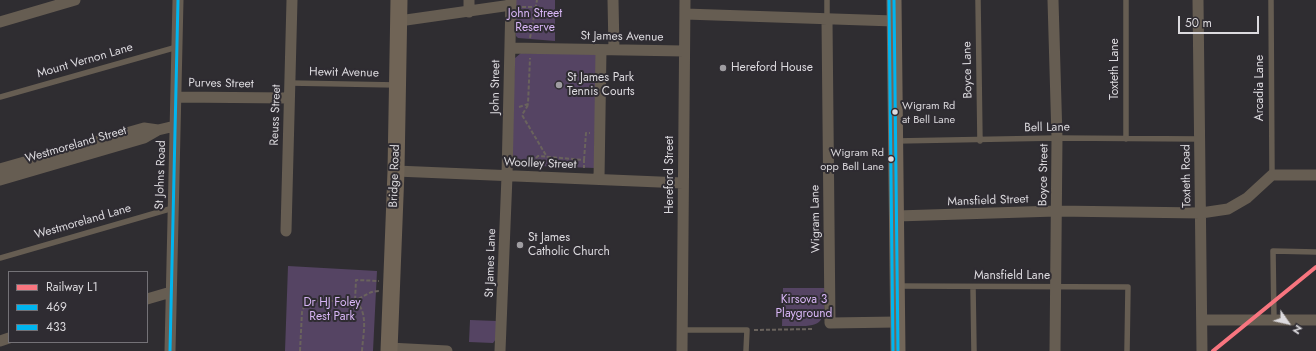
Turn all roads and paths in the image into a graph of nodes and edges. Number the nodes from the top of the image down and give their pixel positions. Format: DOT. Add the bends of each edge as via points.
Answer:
graph roads {
  1 [pos="75,0"];
  2 [pos="178,0"];
  3 [pos="292,0"];
  4 [pos="399,0"];
  5 [pos="469,0"];
  6 [pos="537,0"];
  7 [pos="613,0"];
  8 [pos="685,0"];
  9 [pos="827,0"];
  10 [pos="894,0"];
  11 [pos="978,0"];
  12 [pos="1053,0"];
  13 [pos="1126,0"];
  14 [pos="1198,0"];
  15 [pos="1270,0"];
  16 [pos="511,2"];
  17 [pos="529,7"];
  18 [pos="536,7"];
  19 [pos="468,12"];
  20 [pos="685,14"];
  21 [pos="827,20"];
  22 [pos="399,21"];
  23 [pos="894,21"];
  24 [pos="0,22"];
  25 [pos="530,42"];
  26 [pos="177,46"];
  27 [pos="510,48"];
  28 [pos="602,50"];
  29 [pos="614,50"];
  30 [pos="684,51"];
  31 [pos="530,61"];
  32 [pos="290,83"];
  33 [pos="398,85"];
  34 [pos="0,97"];
  35 [pos="176,97"];
  36 [pos="289,98"];
  37 [pos="528,104"];
  38 [pos="515,109"];
  39 [pos="175,126"];
  40 [pos="158,130"];
  41 [pos="1057,138"];
  42 [pos="1126,139"];
  43 [pos="1200,139"];
  44 [pos="980,140"];
  45 [pos="896,141"];
  46 [pos="547,157"];
  47 [pos="526,166"];
  48 [pos="0,169"];
  49 [pos="584,170"];
  50 [pos="396,171"];
  51 [pos="1272,175"];
  52 [pos="1316,175"];
  53 [pos="507,176"];
  54 [pos="599,179"];
  55 [pos="0,180"];
  56 [pos="682,183"];
  57 [pos="173,208"];
  58 [pos="1056,212"];
  59 [pos="1201,213"];
  60 [pos="897,216"];
  61 [pos="286,231"];
  62 [pos="1316,252"];
  63 [pos="0,258"];
  64 [pos="392,281"];
  65 [pos="897,286"];
  66 [pos="973,287"];
  67 [pos="1056,287"];
  68 [pos="372,291"];
  69 [pos="171,292"];
  70 [pos="148,299"];
  71 [pos="355,301"];
  72 [pos="1202,320"];
  73 [pos="1274,320"];
  74 [pos="1316,320"];
  75 [pos="897,322"];
  76 [pos="814,329"];
  77 [pos="683,330"];
  78 [pos="747,330"];
  79 [pos="389,350"];
  80 [pos="170,351"];
  81 [pos="300,351"];
  82 [pos="362,351"];
  83 [pos="447,351"];
  84 [pos="500,351"];
  85 [pos="682,351"];
  86 [pos="746,351"];
  87 [pos="898,351"];
  88 [pos="974,351"];
  89 [pos="1055,351"];
  90 [pos="1127,351"];
  91 [pos="1202,351"];
  1 -- 24 [label="street"];
  2 -- 26 [label="street, St Johns Road"];
  3 -- 32 [label="street, Reuss Street"];
  4 -- 22 [label="main road, Bridge Road"];
  5 -- 19 [label="street"];
  6 -- 18 [label="path"];
  7 -- 29 [label="street"];
  8 -- 20 [label="street, Hereford Street"];
  9 -- 21 [label="lane, Wigram Lane"];
  10 -- 23 [label="street"];
  11 -- 44 [label="lane, Boyce Lane"];
  12 -- 41 [label="street, Boyce Street"];
  13 -- 42 [label="lane, Toxteth Lane"];
  14 -- 43 [label="street, Toxteth Road"];
  15 -- 51 [label="lane, Arcadia Lane"];
  16 -- 19 [label="street"];
  16 -- 27 [label="street, John Street"];
  17 -- 18 [label="path"];
  18 -- 25 [label="path"];
  19 -- 22 [label="street"];
  20 -- 21 [label="street"];
  20 -- 30 [label="street, Hereford Street"];
  21 -- 23 [label="street"];
  21 -- 75 [label="street, Wigram Lane" via="830,323"];
  22 -- 33 [label="main road, Bridge Road"];
  23 -- 45 [label="street"];
  26 -- 34 [label="lane, Mount Vernon Lane"];
  26 -- 35 [label="street, St Johns Road"];
  27 -- 28 [label="street, St James Avenue"];
  27 -- 53 [label="street, John Street"];
  28 -- 29 [label="street, St James Avenue"];
  28 -- 54 [label="street"];
  29 -- 30 [label="street, St James Avenue"];
  30 -- 56 [label="street, Hereford Street"];
  31 -- 37 [label="path"];
  32 -- 33 [label="lane, Hewit Avenue"];
  32 -- 36 [label="street, Reuss Street"];
  33 -- 50 [label="main road, Bridge Road"];
  35 -- 36 [label="street, Purves Street"];
  35 -- 39 [label="street, St Johns Road"];
  36 -- 61 [label="street, Reuss Street"];
  37 -- 38 [label="path"];
  37 -- 46 [label="path" via="522,115"];
  39 -- 40 [label="street, Westmoreland Street"];
  39 -- 57 [label="street, St Johns Road"];
  40 -- 48 [label="street, Westmoreland Street" via="144,128"];
  40 -- 55 [label="street, Westmoreland Street" via="144,138"];
  41 -- 42 [label="lane, Bell Lane"];
  41 -- 44 [label="lane, Bell Lane"];
  41 -- 58 [label="street, Boyce Street"];
  42 -- 43 [label="lane, Bell Lane"];
  43 -- 59 [label="street, Toxteth Road"];
  44 -- 45 [label="lane, Bell Lane"];
  45 -- 60 [label="street"];
  46 -- 47 [label="path" via="538,156"];
  46 -- 49 [label="path" via="584,160"];
  50 -- 53 [label="street, Woolley Street"];
  50 -- 64 [label="main road, Bridge Road"];
  51 -- 52 [label="street"];
  51 -- 59 [label="street, Mansfield Street" via="1247,198 1228,209"];
  53 -- 54 [label="street, Woolley Street"];
  53 -- 84 [label="street, St James Lane"];
  54 -- 56 [label="street, Woolley Street"];
  56 -- 77 [label="street, Hereford Street"];
  57 -- 63 [label="lane, Westmoreland Lane"];
  57 -- 69 [label="street, St Johns Road"];
  58 -- 59 [label="street, Mansfield Street"];
  58 -- 60 [label="street, Mansfield Street"];
  58 -- 67 [label="street, Boyce Street"];
  59 -- 72 [label="street, Toxteth Road"];
  60 -- 65 [label="street"];
  62 -- 73 [label="lane" via="1273,251"];
  64 -- 71 [label="path" via="356,280"];
  64 -- 79 [label="main road, Bridge Road"];
  65 -- 66 [label="lane, Mansfield Lane"];
  65 -- 75 [label="street"];
  66 -- 67 [label="lane, Mansfield Lane"];
  66 -- 88 [label="lane"];
  67 -- 89 [label="street, Boyce Street"];
  67 -- 90 [label="lane, Mansfield Lane" via="1128,287"];
  68 -- 71 [label="path"];
  69 -- 70 [label="street"];
  69 -- 80 [label="street, St Johns Road"];
  71 -- 81 [label="path" via="314,300 305,304 302,312"];
  71 -- 82 [label="path" via="362,306 364,315"];
  72 -- 73 [label="street"];
  72 -- 91 [label="street, Toxteth Road"];
  73 -- 74 [label="street"];
  75 -- 87 [label="street"];
  76 -- 78 [label="path"];
  77 -- 78 [label="lane"];
  77 -- 85 [label="street, Hereford Street"];
  78 -- 86 [label="lane"];
  79 -- 83 [label="street"];
}
